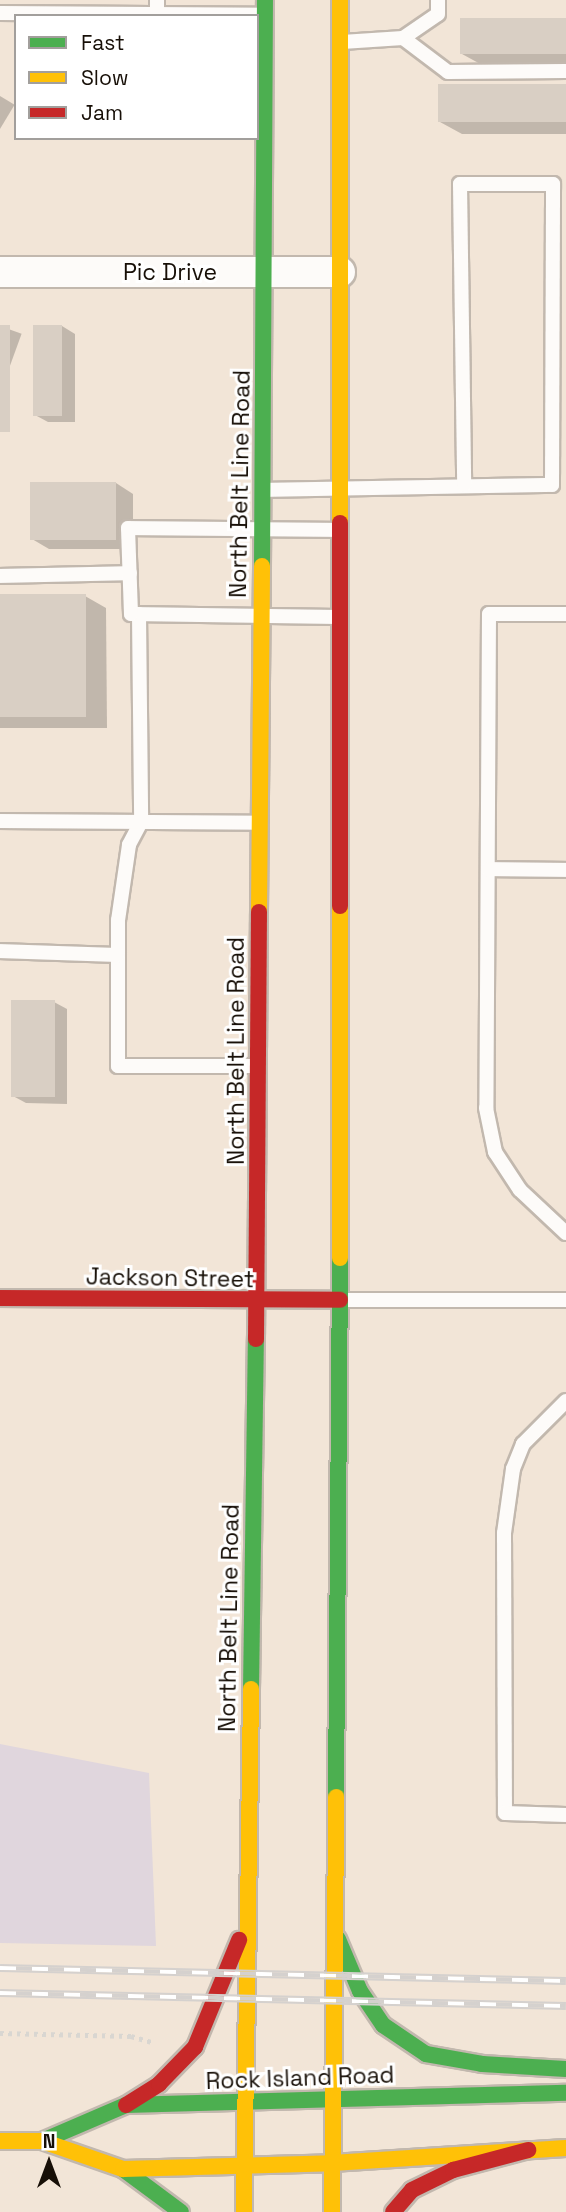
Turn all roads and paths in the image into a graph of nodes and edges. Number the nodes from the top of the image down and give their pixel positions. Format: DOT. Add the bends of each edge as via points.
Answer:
graph roads {
  1 [pos="340,0"];
  2 [pos="438,0"];
  3 [pos="157,7"];
  4 [pos="265,8"];
  5 [pos="0,13"];
  6 [pos="403,38"];
  7 [pos="340,43"];
  8 [pos="566,71"];
  9 [pos="0,272"];
  10 [pos="265,272"];
  11 [pos="340,272"];
  12 [pos="464,485"];
  13 [pos="263,490"];
  14 [pos="340,490"];
  15 [pos="263,529"];
  16 [pos="340,530"];
  17 [pos="130,573"];
  18 [pos="0,576"];
  19 [pos="139,614"];
  20 [pos="566,614"];
  21 [pos="262,615"];
  22 [pos="340,617"];
  23 [pos="0,821"];
  24 [pos="141,822"];
  25 [pos="260,823"];
  26 [pos="488,869"];
  27 [pos="566,870"];
  28 [pos="0,951"];
  29 [pos="118,955"];
  30 [pos="258,1066"];
  31 [pos="566,1233"];
  32 [pos="0,1298"];
  33 [pos="340,1300"];
  34 [pos="566,1300"];
  35 [pos="257,1302"];
  36 [pos="566,1401"];
  37 [pos="566,1815"];
  38 [pos="248,1918"];
  39 [pos="332,1924"];
  40 [pos="0,2033"];
  41 [pos="158,2045"];
  42 [pos="566,2069"];
  43 [pos="566,2093"];
  44 [pos="331,2100"];
  45 [pos="245,2103"];
  46 [pos="126,2105"];
  47 [pos="0,2141"];
  48 [pos="41,2141"];
  49 [pos="566,2148"];
  50 [pos="528,2150"];
  51 [pos="332,2163"];
  52 [pos="244,2166"];
  53 [pos="123,2169"];
  54 [pos="181,2212"];
  55 [pos="244,2212"];
  56 [pos="332,2212"];
  57 [pos="393,2212"];
  1 -- 7 [label="main road"];
  2 -- 6 [label="lane" via="438,14"];
  3 -- 4 [label="lane"];
  3 -- 5 [label="lane"];
  4 -- 10 [label="main road, North Belt Line Road"];
  6 -- 7 [label="lane"];
  6 -- 8 [label="lane" via="448,72"];
  7 -- 11 [label="main road"];
  9 -- 10 [label="street, Pic Drive"];
  10 -- 11 [label="street, Pic Drive"];
  10 -- 13 [label="main road, North Belt Line Road"];
  11 -- 14 [label="main road"];
  12 -- 12 [label="lane" via="552,485 553,184 460,184"];
  12 -- 14 [label="lane"];
  13 -- 14 [label="lane"];
  13 -- 15 [label="main road, North Belt Line Road"];
  14 -- 16 [label="main road"];
  15 -- 16 [label="lane"];
  15 -- 17 [label="lane" via="128,528"];
  15 -- 21 [label="main road, North Belt Line Road"];
  16 -- 22 [label="main road"];
  17 -- 18 [label="lane"];
  17 -- 19 [label="lane" via="131,614"];
  19 -- 21 [label="lane"];
  19 -- 24 [label="lane"];
  20 -- 26 [label="lane" via="489,614"];
  21 -- 22 [label="lane"];
  21 -- 25 [label="main road, North Belt Line Road"];
  22 -- 33 [label="main road"];
  23 -- 24 [label="lane"];
  24 -- 25 [label="lane"];
  24 -- 29 [label="lane" via="129,845"];
  25 -- 30 [label="main road, North Belt Line Road"];
  26 -- 27 [label="lane"];
  26 -- 31 [label="lane" via="488,1119 495,1152 520,1190"];
  28 -- 29 [label="lane"];
  29 -- 30 [label="lane" via="118,1066"];
  30 -- 35 [label="main road, North Belt Line Road"];
  32 -- 35 [label="main road, Jackson Street"];
  33 -- 34 [label="lane"];
  33 -- 35 [label="main road, Jackson Street"];
  33 -- 39 [label="main road"];
  35 -- 38 [label="main road, North Belt Line Road"];
  36 -- 37 [label="lane" via="523,1444 513,1469 504,1547 505,1813"];
  38 -- 45 [label="main road, North Belt Line Road"];
  38 -- 46 [label="main road" via="195,2047 167,2078"];
  39 -- 42 [label="main road" via="360,1991 383,2025 426,2054 482,2064"];
  39 -- 44 [label="main road"];
  40 -- 41 [label="path" via="131,2036"];
  43 -- 44 [label="main road, Rock Island Road"];
  44 -- 45 [label="main road, Rock Island Road"];
  44 -- 51 [label="main road"];
  45 -- 46 [label="main road, Rock Island Road"];
  45 -- 52 [label="main road, North Belt Line Road"];
  46 -- 48 [label="main road, Rock Island Road"];
  47 -- 48 [label="main road, Rock Island Road"];
  48 -- 53 [label="main road, Rock Island Road"];
  49 -- 50 [label="main road, Rock Island Road"];
  50 -- 51 [label="main road, Rock Island Road"];
  50 -- 57 [label="main road" via="453,2170 412,2190"];
  51 -- 52 [label="main road, Rock Island Road"];
  51 -- 56 [label="main road"];
  52 -- 53 [label="main road, Rock Island Road"];
  52 -- 55 [label="main road, North Belt Line Road"];
  53 -- 54 [label="main road"];
}
